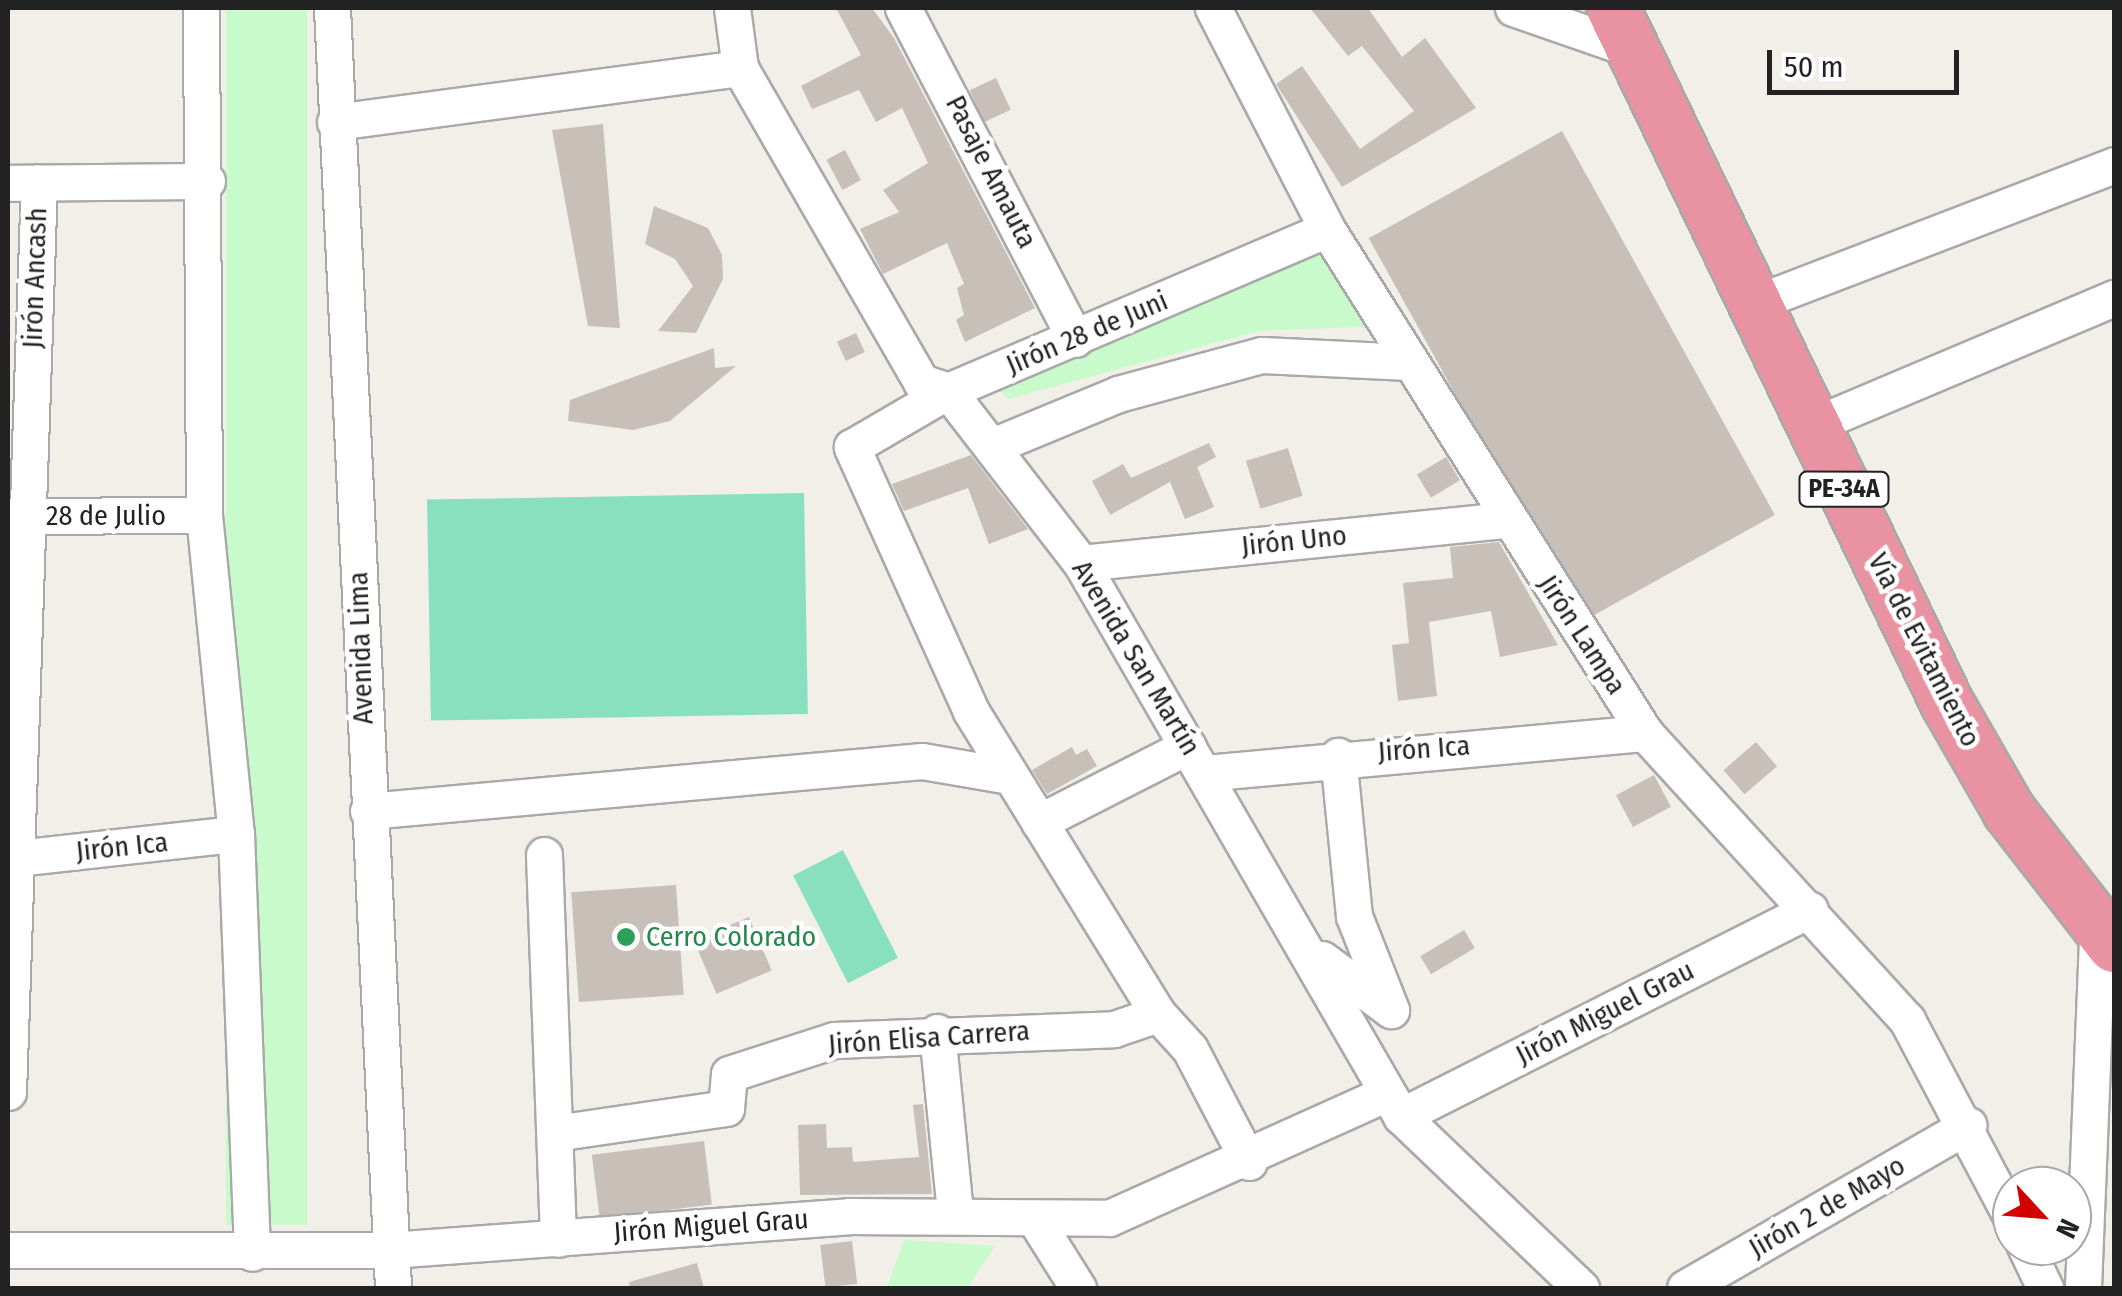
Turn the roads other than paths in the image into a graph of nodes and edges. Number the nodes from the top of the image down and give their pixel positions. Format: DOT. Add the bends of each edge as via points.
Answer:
graph roads {
  1 [pos="201,8"];
  2 [pos="332,8"];
  3 [pos="904,8"];
  4 [pos="1213,8"];
  5 [pos="1513,8"];
  6 [pos="739,11"];
  7 [pos="1623,29"];
  8 [pos="740,68"];
  9 [pos="335,122"];
  10 [pos="2114,165"];
  11 [pos="207,181"];
  12 [pos="23,183"];
  13 [pos="1326,228"];
  14 [pos="2114,298"];
  15 [pos="1754,303"];
  16 [pos="1075,339"];
  17 [pos="1410,362"];
  18 [pos="948,391"];
  19 [pos="1813,424"];
  20 [pos="995,445"];
  21 [pos="204,515"];
  22 [pos="17,516"];
  23 [pos="1506,520"];
  24 [pos="1081,563"];
  25 [pos="1645,732"];
  26 [pos="1338,756"];
  27 [pos="1196,760"];
  28 [pos="1010,776"];
  29 [pos="368,810"];
  30 [pos="1040,822"];
  31 [pos="236,834"];
  32 [pos="544,855"];
  33 [pos="12,858"];
  34 [pos="1810,909"];
  35 [pos="2106,940"];
  36 [pos="1313,952"];
  37 [pos="1158,1014"];
  38 [pos="936,1032"];
  39 [pos="8,1092"];
  40 [pos="1394,1105"];
  41 [pos="1970,1125"];
  42 [pos="555,1134"];
  43 [pos="1249,1162"];
  44 [pos="1992,1174"];
  45 [pos="955,1212"];
  46 [pos="1036,1221"];
  47 [pos="558,1238"];
  48 [pos="8,1250"];
  49 [pos="390,1250"];
  50 [pos="252,1254"];
  51 [pos="393,1288"];
  52 [pos="1078,1288"];
  53 [pos="1582,1288"];
  54 [pos="1685,1288"];
  55 [pos="2083,1288"];
  1 -- 11 [label="street"];
  2 -- 9 [label="street, Avenida Lima"];
  3 -- 16 [label="street, Pasaje Amauta"];
  4 -- 13 [label="street, Jirón Lampa"];
  5 -- 7 [label="street"];
  6 -- 8 [label="street, Avenida San Martín"];
  7 -- 15 [label="highway, Vía de Evitamiento / PE-34A"];
  8 -- 9 [label="street"];
  8 -- 18 [label="street, Avenida San Martín" via="921,382"];
  9 -- 29 [label="street, Avenida Lima"];
  10 -- 15 [label="street"];
  11 -- 12 [label="street"];
  11 -- 21 [label="street"];
  12 -- 22 [label="street, Jirón Ancash"];
  13 -- 16 [label="street, Jirón 28 de Juni"];
  13 -- 17 [label="street, Jirón Lampa"];
  14 -- 19 [label="street"];
  15 -- 19 [label="highway, Vía de Evitamiento / PE-34A"];
  16 -- 18 [label="street, Jirón 28 de Juni"];
  17 -- 20 [label="street" via="1262,355 1118,394"];
  17 -- 23 [label="street, Jirón Lampa"];
  18 -- 20 [label="street, Avenida San Martín"];
  18 -- 28 [label="street, Jirón 28 de Juni" via="852,447 971,711"];
  19 -- 35 [label="highway, Vía de Evitamiento / PE-34A" via="1947,703"];
  20 -- 24 [label="street, Avenida San Martín"];
  21 -- 22 [label="street, 28 de Julio"];
  21 -- 31 [label="street"];
  22 -- 33 [label="street, Jirón Ancash"];
  23 -- 24 [label="street, Jirón Uno"];
  23 -- 25 [label="street, Jirón Lampa"];
  24 -- 27 [label="street, Avenida San Martín"];
  25 -- 26 [label="street, Jirón Ica"];
  25 -- 34 [label="street, Jirón Lampa"];
  26 -- 27 [label="street, Jirón Ica"];
  26 -- 36 [label="street" via="1354,916 1391,1010"];
  27 -- 30 [label="street, Jirón Ica"];
  27 -- 36 [label="street, Avenida San Martín"];
  28 -- 29 [label="street" via="922,761"];
  28 -- 30 [label="street"];
  29 -- 49 [label="street, Avenida Lima"];
  30 -- 37 [label="street"];
  31 -- 33 [label="street, Jirón Ica"];
  31 -- 50 [label="street"];
  32 -- 42 [label="street"];
  33 -- 39 [label="street, Jirón Ancash"];
  34 -- 40 [label="street, Jirón Miguel Grau"];
  34 -- 41 [label="street, Jirón Lampa" via="1907,1020"];
  35 -- 55 [label="street"];
  36 -- 40 [label="street, Avenida San Martín"];
  37 -- 38 [label="street, Jirón Elisa Carrera" via="1114,1029"];
  37 -- 43 [label="street" via="1190,1049"];
  38 -- 42 [label="street, Jirón Elisa Carrera" via="834,1040 729,1074 726,1108"];
  38 -- 45 [label="street"];
  40 -- 43 [label="street, Jirón Miguel Grau"];
  40 -- 53 [label="street, Avenida San Martín"];
  41 -- 44 [label="street, Jirón Lampa"];
  41 -- 54 [label="street, Jirón 2 de Mayo"];
  42 -- 47 [label="street"];
  43 -- 46 [label="street, Jirón Miguel Grau" via="1109,1218"];
  45 -- 46 [label="street, Jirón Miguel Grau"];
  45 -- 47 [label="street, Jirón Miguel Grau"];
  46 -- 52 [label="street"];
  47 -- 49 [label="street, Jirón Miguel Grau"];
  48 -- 50 [label="street, Jirón Miguel Grau"];
  49 -- 50 [label="street, Jirón Miguel Grau"];
  49 -- 51 [label="street, Avenida Lima"];
}
